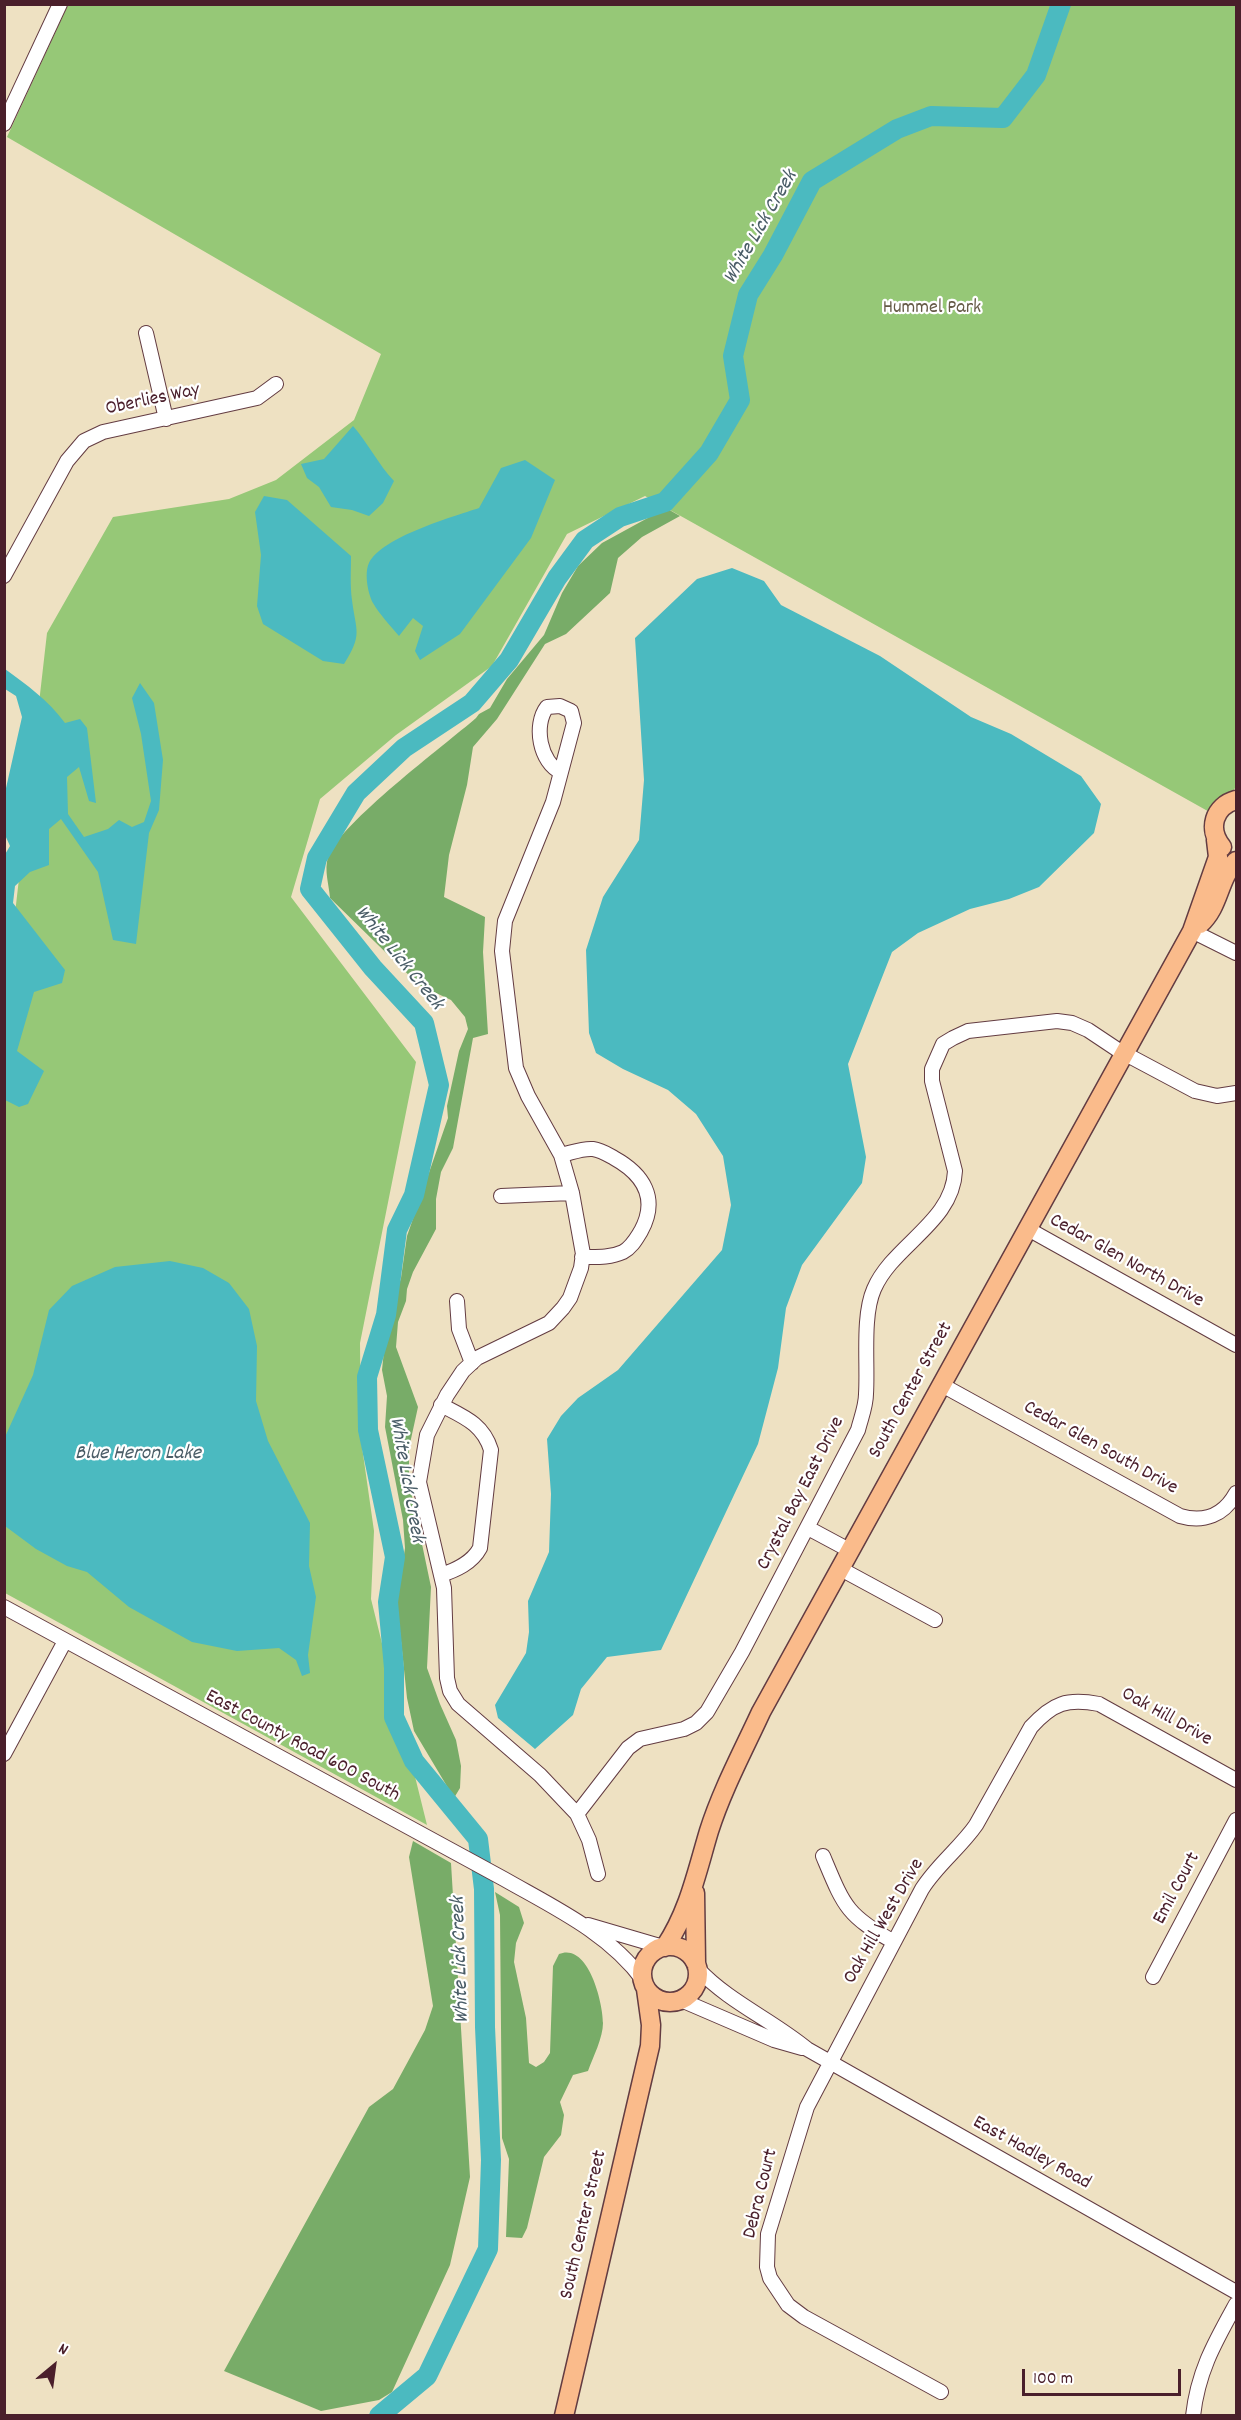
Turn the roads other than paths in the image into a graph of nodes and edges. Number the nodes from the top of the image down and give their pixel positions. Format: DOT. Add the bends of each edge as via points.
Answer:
graph roads {
  1 [pos="60,4"];
  2 [pos="4,124"];
  3 [pos="146,333"];
  4 [pos="276,384"];
  5 [pos="166,419"];
  6 [pos="4,576"];
  7 [pos="561,772"];
  8 [pos="1236,800"];
  9 [pos="1216,840"];
  10 [pos="1236,855"];
  11 [pos="1236,861"];
  12 [pos="1192,931"];
  13 [pos="1236,953"];
  14 [pos="1125,1052"];
  15 [pos="1236,1094"];
  16 [pos="561,1155"];
  17 [pos="572,1193"];
  18 [pos="501,1197"];
  19 [pos="1028,1230"];
  20 [pos="582,1257"];
  21 [pos="457,1301"];
  22 [pos="1236,1346"];
  23 [pos="471,1363"];
  24 [pos="942,1385"];
  25 [pos="441,1405"];
  26 [pos="1236,1492"];
  27 [pos="808,1528"];
  28 [pos="849,1550"];
  29 [pos="839,1568"];
  30 [pos="441,1575"];
  31 [pos="4,1607"];
  32 [pos="935,1620"];
  33 [pos="65,1641"];
  34 [pos="1073,1701"];
  35 [pos="4,1754"];
  36 [pos="1236,1780"];
  37 [pos="577,1814"];
  38 [pos="1236,1820"];
  39 [pos="823,1856"];
  40 [pos="598,1874"];
  41 [pos="695,1883"];
  42 [pos="580,1923"];
  43 [pos="894,1942"];
  44 [pos="664,1947"];
  45 [pos="697,1966"];
  46 [pos="1153,1977"];
  47 [pos="645,1985"];
  48 [pos="679,2001"];
  49 [pos="650,2046"];
  50 [pos="807,2049"];
  51 [pos="830,2062"];
  52 [pos="1236,2292"];
  53 [pos="1236,2304"];
  54 [pos="941,2392"];
  55 [pos="564,2415"];
  56 [pos="1193,2415"];
  1 -- 2 [label="street"];
  3 -- 5 [label="street"];
  4 -- 5 [label="street, Oberlies Way" via="257,398"];
  5 -- 6 [label="street, Oberlies Way" via="102,432 84,441 67,461"];
  7 -- 16 [label="street" via="502,936 516,1068"];
  8 -- 9 [label="main road, South Center Street" via="1216,816"];
  9 -- 10 [label="main road"];
  9 -- 12 [label="main road, South Center Street" via="1218,857"];
  11 -- 12 [label="main road, South Center Street" via="1227,870 1208,917"];
  12 -- 13 [label="street"];
  12 -- 14 [label="main road, South Center Street"];
  14 -- 15 [label="street, Crystal Bay East Drive" via="1196,1092"];
  14 -- 19 [label="main road, South Center Street"];
  14 -- 27 [label="street, Crystal Bay East Drive" via="1072,1023 1057,1021 968,1031 943,1044 932,1069 932,1082 955,1183 943,1208 884,1273 873,1292 866,1396 858,1430"];
  16 -- 17 [label="street"];
  16 -- 20 [label="street" via="584,1149 603,1152 641,1178 648,1199 644,1225 628,1249 614,1256"];
  17 -- 18 [label="street"];
  17 -- 20 [label="street"];
  19 -- 22 [label="street, Cedar Glen North Drive"];
  19 -- 24 [label="main road, South Center Street"];
  20 -- 23 [label="street" via="570,1298 549,1323"];
  21 -- 23 [label="street" via="459,1329"];
  23 -- 25 [label="street"];
  24 -- 26 [label="street, Cedar Glen South Drive" via="1180,1516 1205,1519 1226,1507"];
  24 -- 28 [label="main road, South Center Street"];
  25 -- 30 [label="street" via="427,1435 419,1482"];
  25 -- 30 [label="street" via="476,1424 491,1450 480,1548 472,1559"];
  27 -- 28 [label="street"];
  27 -- 37 [label="street, Crystal Bay East Drive" via="707,1712 684,1729 640,1739 628,1748"];
  28 -- 29 [label="main road, South Center Street"];
  29 -- 32 [label="street"];
  29 -- 41 [label="main road, South Center Street" via="761,1712 730,1779 710,1829"];
  30 -- 37 [label="street" via="450,1691 458,1704 540,1775"];
  31 -- 33 [label="street, East County Road 600 South"];
  33 -- 35 [label="street"];
  33 -- 42 [label="street, East County Road 600 South"];
  34 -- 36 [label="street, Oak Hill Drive" via="1099,1704"];
  34 -- 43 [label="street, Oak Hill West Drive" via="1057,1705 1031,1727 976,1825 930,1877"];
  37 -- 40 [label="street"];
  38 -- 46 [label="street, Emil Court"];
  39 -- 43 [label="street" via="842,1901 854,1917"];
  41 -- 44 [label="main road, South Center Street" via="680,1922"];
  41 -- 45 [label="main road, South Center Street"];
  42 -- 44 [label="street, East County Road 600 South"];
  42 -- 47 [label="street, East County Road 600 South" via="624,1957"];
  43 -- 51 [label="street, Oak Hill West Drive"];
  44 -- 45 [label="main road" via="683,1949"];
  44 -- 47 [label="main road" via="648,1957 643,1968"];
  45 -- 48 [label="main road" via="695,1988"];
  45 -- 50 [label="street, East Hadley Road" via="727,1995"];
  47 -- 48 [label="main road" via="659,2000"];
  47 -- 49 [label="main road, South Center Street"];
  48 -- 49 [label="main road, South Center Street"];
  48 -- 50 [label="street, East Hadley Road" via="774,2040"];
  49 -- 55 [label="main road, South Center Street"];
  50 -- 51 [label="street, East Hadley Road"];
  51 -- 52 [label="street, East Hadley Road"];
  51 -- 54 [label="street, Debra Court" via="801,2120 768,2234 770,2278 788,2305 804,2317"];
  53 -- 56 [label="street" via="1201,2374"];
}
